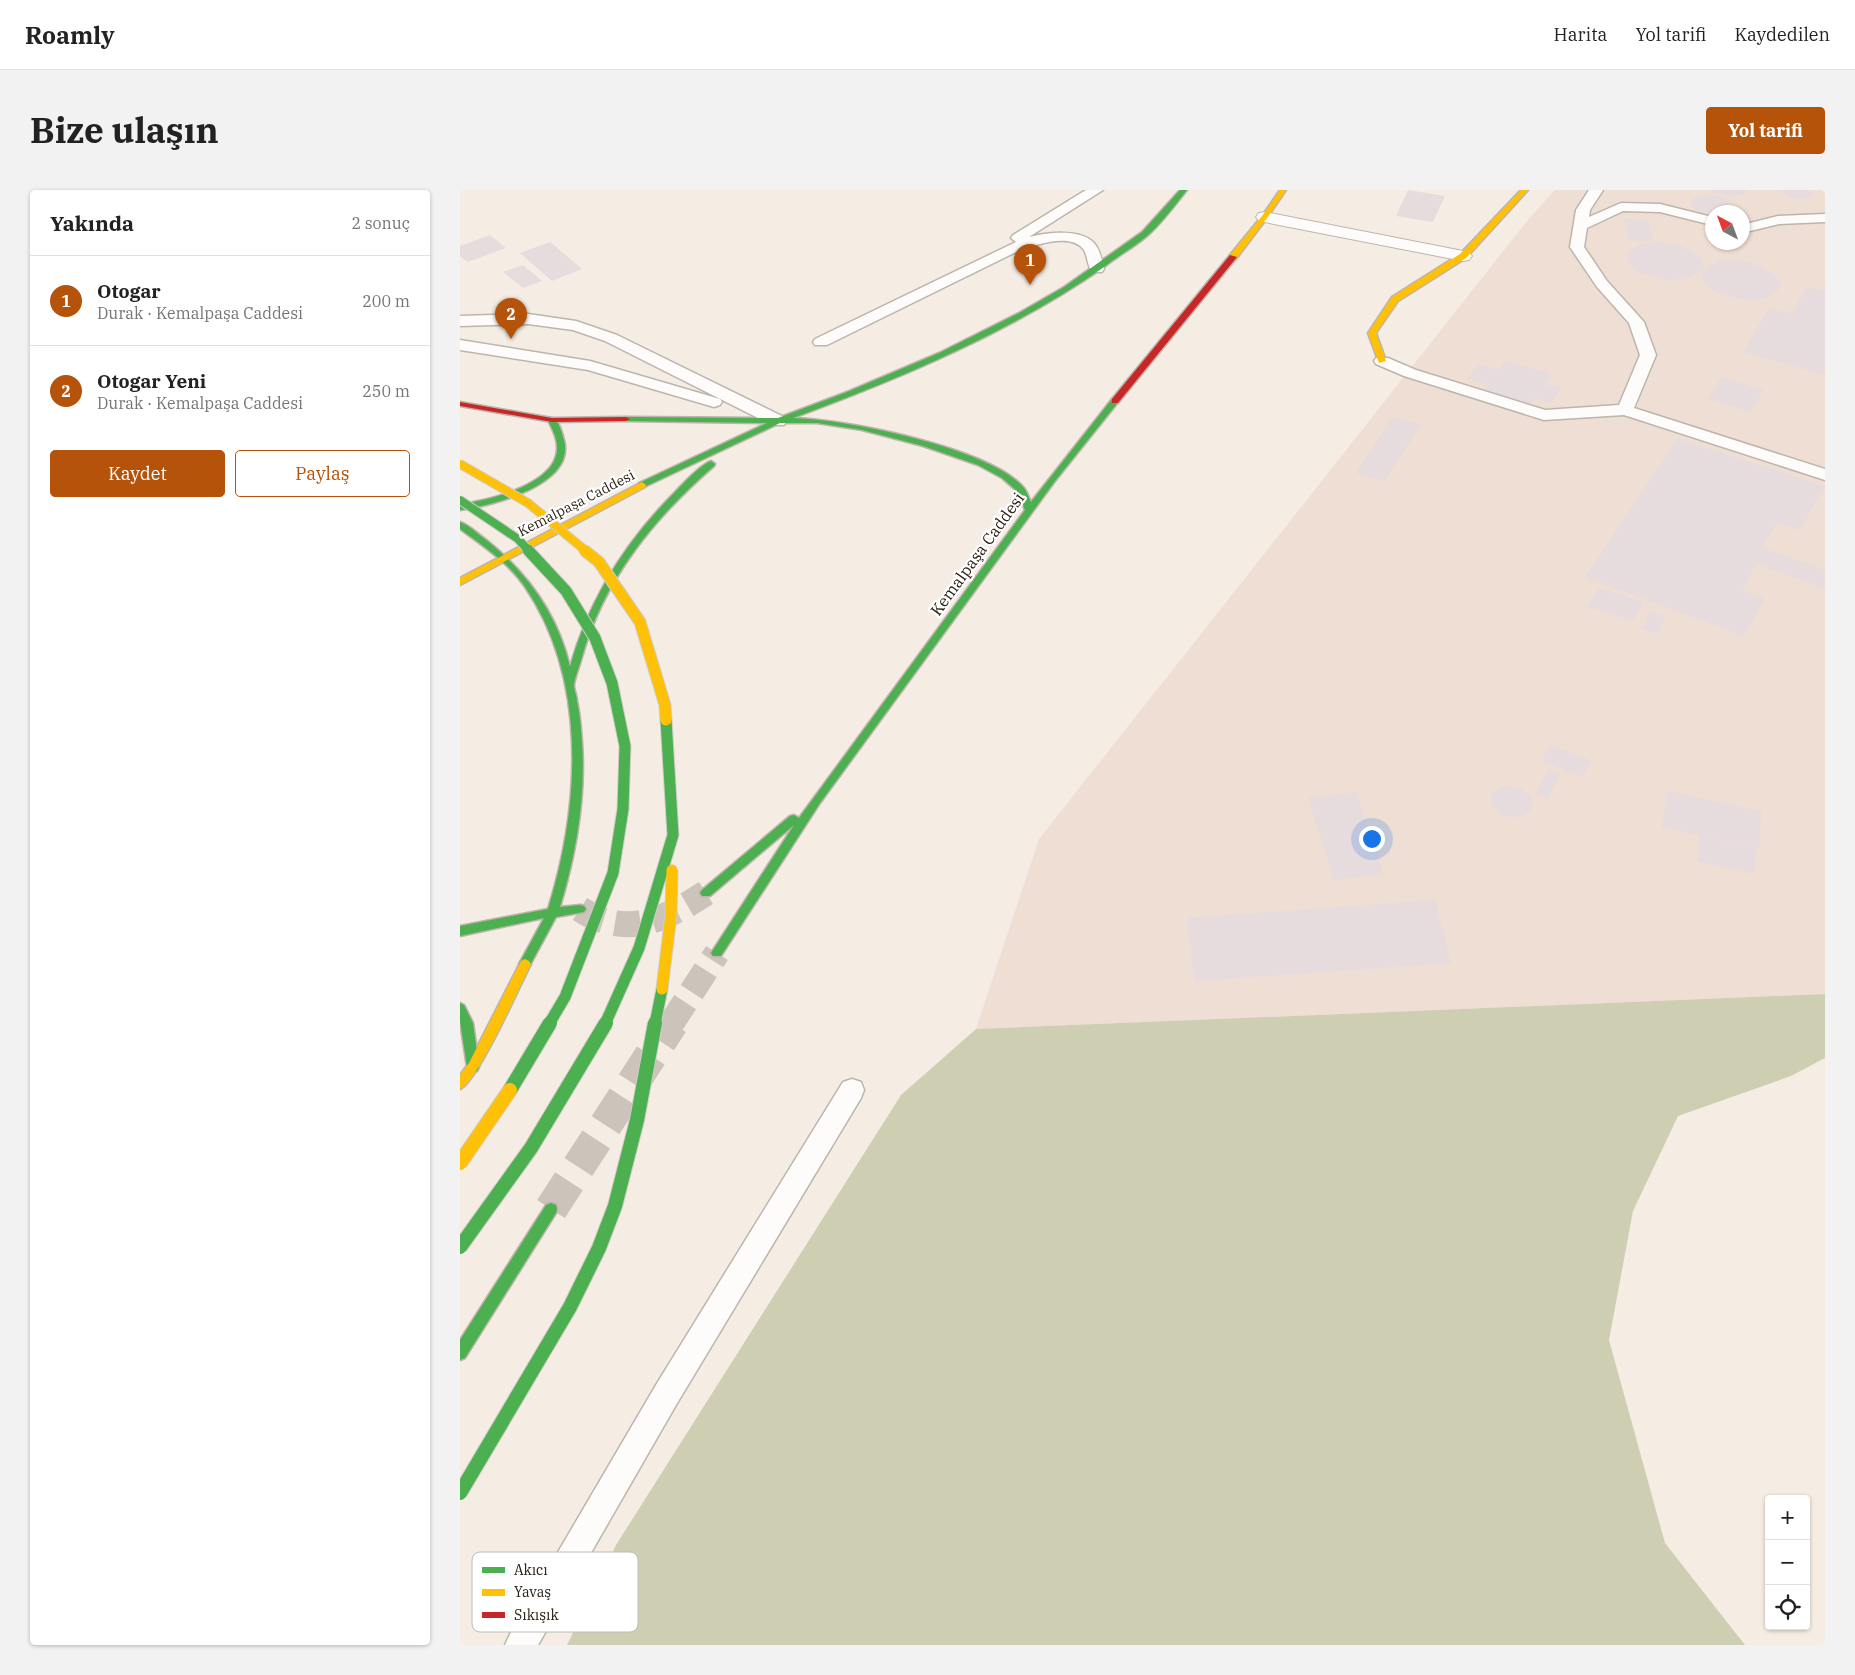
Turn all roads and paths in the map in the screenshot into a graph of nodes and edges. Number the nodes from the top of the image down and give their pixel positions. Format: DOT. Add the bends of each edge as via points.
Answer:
graph roads {
  1 [pos="1096,190"];
  2 [pos="1184,190"];
  3 [pos="1283,190"];
  4 [pos="1525,190"];
  5 [pos="1596,190"];
  6 [pos="1265,217"];
  7 [pos="1825,218"];
  8 [pos="1705,219"];
  9 [pos="1580,226"];
  10 [pos="1750,229"];
  11 [pos="1463,256"];
  12 [pos="1097,270"];
  13 [pos="932,287"];
  14 [pos="460,321"];
  15 [pos="821,342"];
  16 [pos="460,345"];
  17 [pos="1382,361"];
  18 [pos="460,404"];
  19 [pos="1625,410"];
  20 [pos="552,420"];
  21 [pos="778,421"];
  22 [pos="460,464"];
  23 [pos="1825,475"];
  24 [pos="460,500"];
  25 [pos="460,507"];
  26 [pos="1030,511"];
  27 [pos="460,525"];
  28 [pos="503,558"];
  29 [pos="460,582"];
  30 [pos="571,701"];
  31 [pos="816,800"];
  32 [pos="673,835"];
  33 [pos="567,867"];
  34 [pos="706,893"];
  35 [pos="554,911"];
  36 [pos="460,931"];
  37 [pos="717,953"];
  38 [pos="460,1008"];
  39 [pos="473,1067"];
  40 [pos="460,1084"];
  41 [pos="852,1090"];
  42 [pos="460,1163"];
  43 [pos="551,1209"];
  44 [pos="460,1247"];
  45 [pos="460,1353"];
  46 [pos="460,1492"];
  47 [pos="575,1552"];
  48 [pos="529,1632"];
  49 [pos="521,1645"];
  1 -- 13 [label="lane"];
  2 -- 12 [label="main road, Kemalpaşa Caddesi" via="1144,234"];
  3 -- 6 [label="main road, Kemalpaşa Caddesi"];
  4 -- 11 [label="main road"];
  5 -- 9 [label="lane" via="1583,210"];
  6 -- 11 [label="street"];
  6 -- 26 [label="main road, Kemalpaşa Caddesi"];
  7 -- 10 [label="lane" via="1778,220"];
  8 -- 9 [label="lane" via="1660,208 1621,207"];
  9 -- 19 [label="lane" via="1577,246 1602,284 1636,322 1648,355"];
  11 -- 17 [label="main road" via="1395,299 1372,333"];
  12 -- 13 [label="lane" via="1089,247 1069,238 1053,236 1011,249"];
  12 -- 21 [label="main road, Kemalpaşa Caddesi" via="1022,315 942,355"];
  13 -- 15 [label="lane"];
  14 -- 21 [label="lane" via="528,319 576,326 611,338"];
  16 -- 21 [label="lane" via="590,366"];
  17 -- 19 [label="lane" via="1410,373 1544,415"];
  18 -- 20 [label="main road"];
  19 -- 23 [label="lane"];
  20 -- 21 [label="main road"];
  20 -- 25 [label="main road" via="561,444 559,459 548,472 517,493 490,503"];
  21 -- 26 [label="main road" via="835,423 952,452 1005,476 1021,490"];
  21 -- 28 [label="main road, Kemalpaşa Caddesi" via="621,495"];
  21 -- 30 [label="main road" via="702,470 662,506 642,530 588,617 574,661"];
  22 -- 32 [label="main road, bridge" via="528,503 580,545 599,562 640,622 665,706"];
  24 -- 42 [label="main road, bridge" via="518,539 566,591 595,638 612,683 625,746 623,809 613,873 565,997 505,1098"];
  26 -- 31 [label="main road, Kemalpaşa Caddesi"];
  27 -- 28 [label="main road"];
  28 -- 29 [label="main road, Kemalpaşa Caddesi"];
  28 -- 30 [label="main road" via="533,593 548,619 561,655"];
  30 -- 33 [label="main road" via="577,752 574,827"];
  31 -- 34 [label="main road"];
  31 -- 37 [label="main road, Kemalpaşa Caddesi"];
  32 -- 44 [label="main road, bridge" via="639,948 609,1018 531,1148"];
  32 -- 46 [label="main road, bridge" via="671,915 660,1002 637,1120 614,1206 599,1248 570,1307"];
  33 -- 35 [label="main road"];
  33 -- 35 [label="main road" via="566,886 573,903 580,909"];
  35 -- 36 [label="main road"];
  35 -- 39 [label="main road"];
  38 -- 39 [label="main road" via="468,1024"];
  39 -- 40 [label="main road"];
  41 -- 47 [label="lane" via="666,1395"];
  43 -- 45 [label="main road"];
  48 -- 49 [label="lane"];
}
